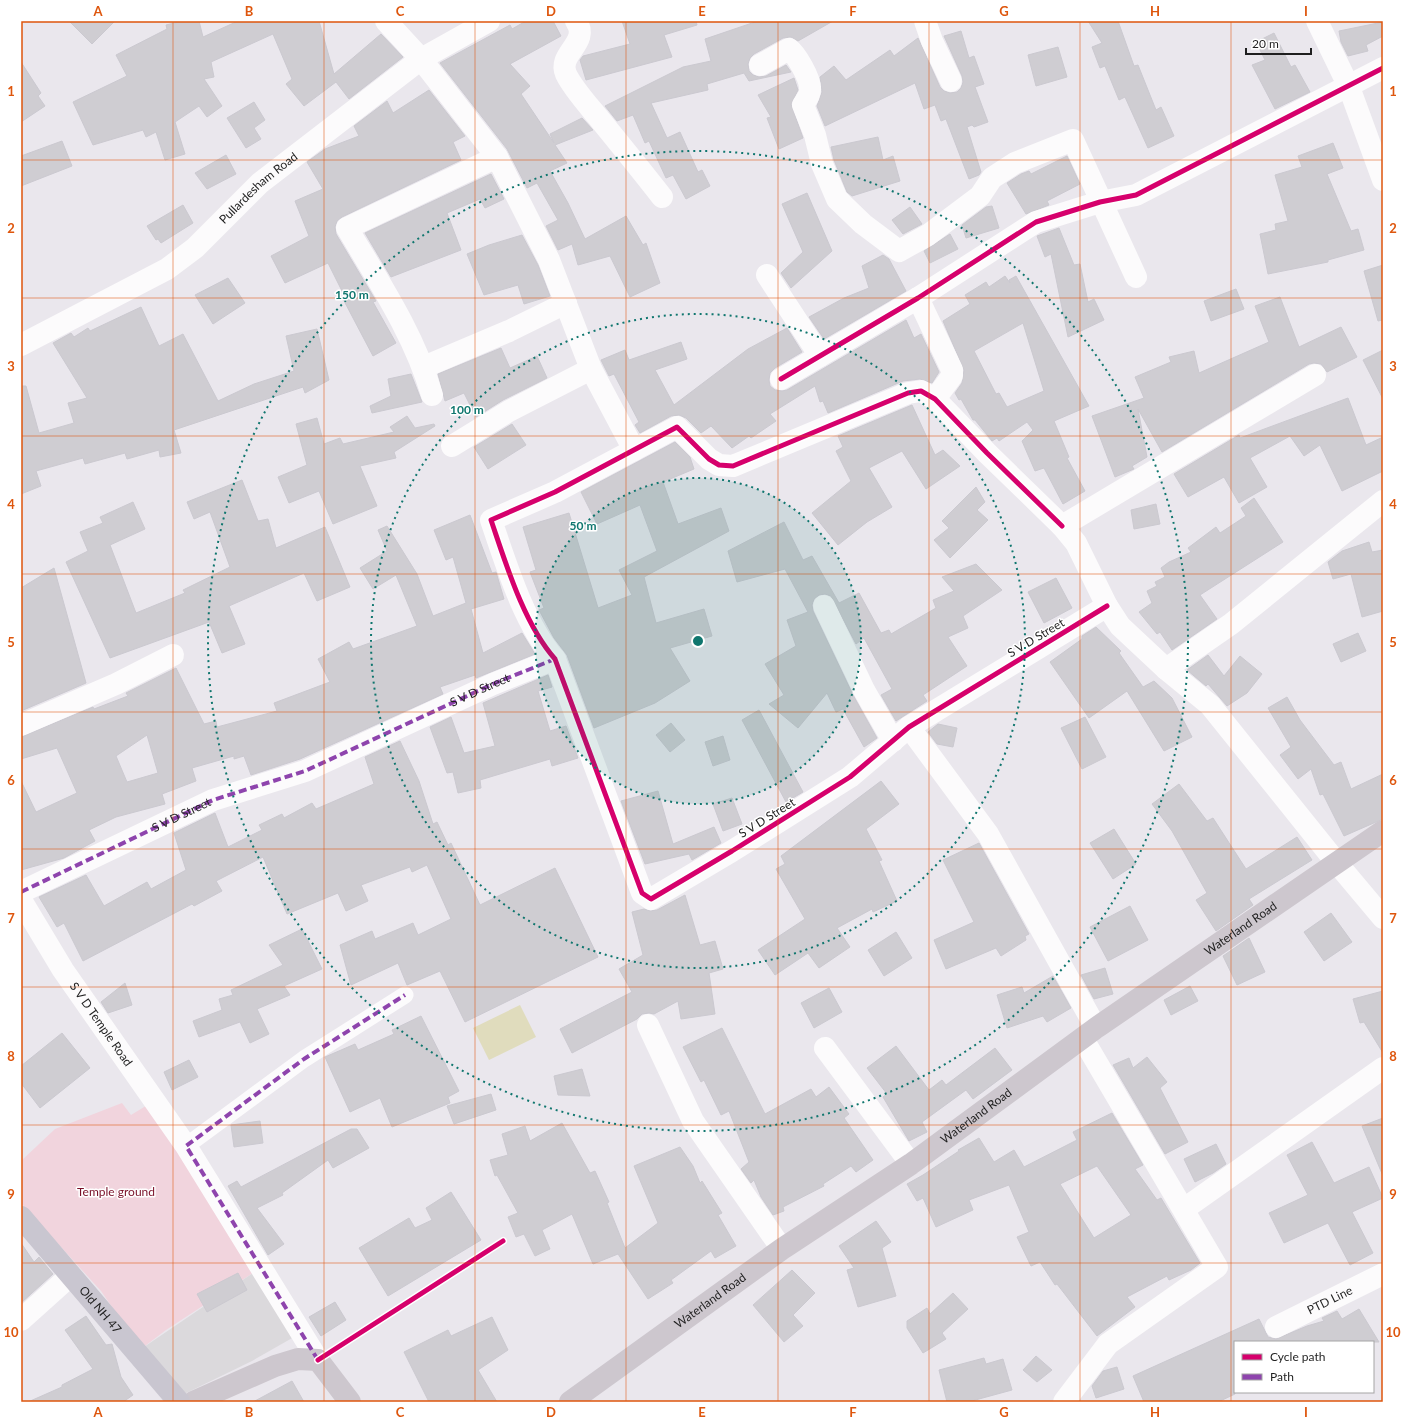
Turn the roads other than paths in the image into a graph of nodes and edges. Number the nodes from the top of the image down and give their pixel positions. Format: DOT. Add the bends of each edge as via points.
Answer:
graph roads {
  1 [pos="386,21"];
  2 [pos="489,21"];
  3 [pos="576,21"];
  4 [pos="925,21"];
  5 [pos="1316,21"];
  6 [pos="421,59"];
  7 [pos="760,65"];
  8 [pos="1383,68"];
  9 [pos="951,81"];
  10 [pos="1348,87"];
  11 [pos="497,157"];
  12 [pos="1383,180"];
  13 [pos="662,197"];
  14 [pos="1100,202"];
  15 [pos="767,275"];
  16 [pos="1136,277"];
  17 [pos="918,298"];
  18 [pos="566,303"];
  19 [pos="21,345"];
  20 [pos="820,356"];
  21 [pos="424,367"];
  22 [pos="591,369"];
  23 [pos="1315,375"];
  24 [pos="781,379"];
  25 [pos="432,395"];
  26 [pos="935,399"];
  27 [pos="452,446"];
  28 [pos="634,450"];
  29 [pos="1383,501"];
  30 [pos="1062,526"];
  31 [pos="824,606"];
  32 [pos="1107,606"];
  33 [pos="172,655"];
  34 [pos="555,659"];
  35 [pos="1166,669"];
  36 [pos="21,725"];
  37 [pos="901,734"];
  38 [pos="1383,831"];
  39 [pos="1336,862"];
  40 [pos="21,892"];
  41 [pos="21,900"];
  42 [pos="1383,918"];
  43 [pos="405,995"];
  44 [pos="648,1025"];
  45 [pos="1089,1034"];
  46 [pos="825,1048"];
  47 [pos="1383,1068"];
  48 [pos="186,1146"];
  49 [pos="911,1164"];
  50 [pos="1184,1209"];
  51 [pos="21,1217"];
  52 [pos="782,1249"];
  53 [pos="1383,1274"];
  54 [pos="70,1276"];
  55 [pos="21,1320"];
  56 [pos="1276,1327"];
  57 [pos="318,1360"];
  58 [pos="179,1402"];
  59 [pos="193,1402"];
  60 [pos="350,1402"];
  61 [pos="570,1402"];
  62 [pos="1064,1402"];
  1 -- 6 [label="street"];
  2 -- 6 [label="street, Pullardesham Road"];
  3 -- 13 [label="street" via="581,33 567,58 564,68 566,74"];
  4 -- 9 [label="street"];
  5 -- 10 [label="street"];
  6 -- 11 [label="street"];
  6 -- 19 [label="street, Pullardesham Road" via="260,183 195,248 167,269"];
  7 -- 14 [label="street" via="789,49 796,54 810,88 803,105 836,199 863,224 899,250 928,235 980,196 992,178 1009,167 1073,140"];
  8 -- 10 [label="street"];
  10 -- 12 [label="street"];
  10 -- 14 [label="street" via="1136,195"];
  11 -- 18 [label="street" via="549,260"];
  11 -- 21 [label="street" via="347,228 405,326"];
  14 -- 16 [label="street"];
  14 -- 17 [label="street" via="1036,222"];
  15 -- 20 [label="street"];
  17 -- 20 [label="street"];
  17 -- 26 [label="street" via="952,370 952,376"];
  18 -- 21 [label="street" via="509,331"];
  18 -- 22 [label="street"];
  20 -- 24 [label="street"];
  21 -- 25 [label="street"];
  22 -- 27 [label="street" via="509,411"];
  22 -- 28 [label="street"];
  23 -- 30 [label="street"];
  26 -- 28 [label="street" via="921,391 908,392 733,466 719,465 709,459 677,427"];
  26 -- 30 [label="street"];
  28 -- 34 [label="street" via="555,492 491,520 512,584 544,647"];
  29 -- 35 [label="street" via="1231,624"];
  30 -- 32 [label="street" via="1076,543"];
  31 -- 37 [label="street" via="864,690"];
  32 -- 35 [label="street" via="1120,626"];
  32 -- 37 [label="street, S V D Street"];
  33 -- 36 [label="street" via="116,684"];
  34 -- 37 [label="street, S V D Street" via="642,893 651,899 850,777"];
  34 -- 40 [label="street, S V D Street" via="494,684 305,771 213,800"];
  35 -- 39 [label="street" via="1210,705"];
  37 -- 45 [label="street" via="988,834"];
  38 -- 39 [label="main road, Waterland Road"];
  39 -- 42 [label="street"];
  39 -- 45 [label="main road, Waterland Road"];
  41 -- 48 [label="street, S V D Temple Road" via="63,970"];
  43 -- 48 [label="street" via="304,1059"];
  44 -- 52 [label="street" via="693,1121"];
  45 -- 49 [label="main road, Waterland Road"];
  45 -- 50 [label="street"];
  46 -- 49 [label="street"];
  47 -- 50 [label="street"];
  48 -- 57 [label="street, S V D Temple Road"];
  49 -- 52 [label="main road, Waterland Road"];
  50 -- 62 [label="street" via="1217,1267 1108,1344"];
  51 -- 54 [label="main road, Old NH 47"];
  52 -- 61 [label="main road, Waterland Road"];
  53 -- 56 [label="street, PTD Line"];
  54 -- 55 [label="street"];
  54 -- 58 [label="main road, Old NH 47"];
  57 -- 59 [label="main road" via="298,1359 275,1366"];
  57 -- 60 [label="main road"];
}
